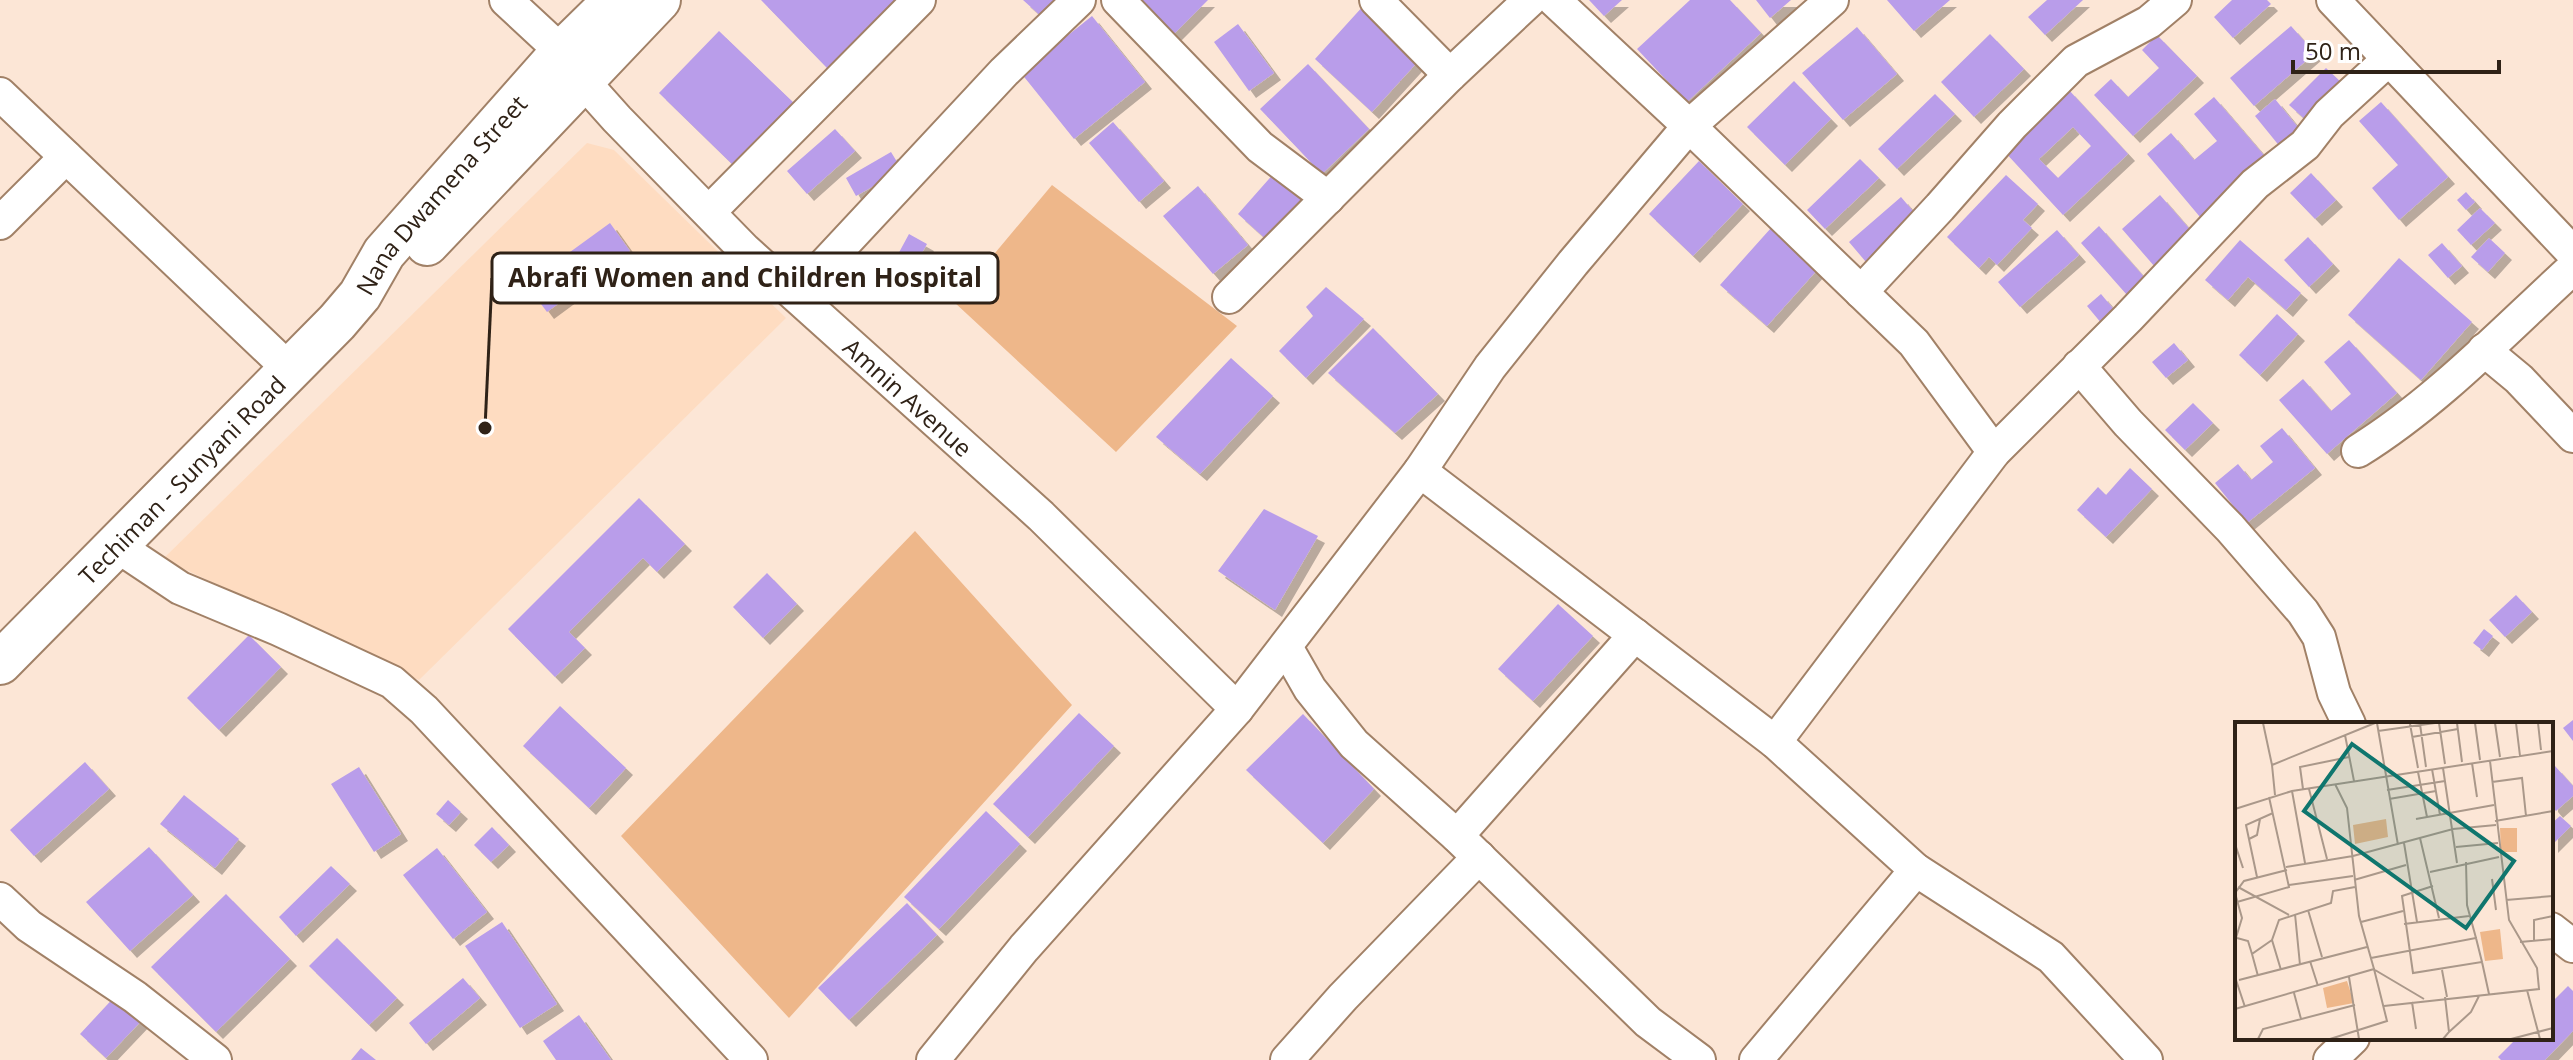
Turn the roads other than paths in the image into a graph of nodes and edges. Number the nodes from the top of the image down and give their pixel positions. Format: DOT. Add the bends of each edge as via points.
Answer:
graph roads {
  1 [pos="506,0"];
  2 [pos="615,0"];
  3 [pos="659,0"];
  4 [pos="919,0"];
  5 [pos="1079,0"];
  6 [pos="1118,0"];
  7 [pos="1376,0"];
  8 [pos="1530,0"];
  9 [pos="1554,0"];
  10 [pos="1832,0"];
  11 [pos="2175,0"];
  12 [pos="2333,0"];
  13 [pos="2389,59"];
  14 [pos="572,66"];
  15 [pos="1450,75"];
  16 [pos="0,94"];
  17 [pos="1689,126"];
  18 [pos="66,157"];
  19 [pos="1328,198"];
  20 [pos="709,212"];
  21 [pos="0,223"];
  22 [pos="2573,253"];
  23 [pos="2573,268"];
  24 [pos="1861,292"];
  25 [pos="360,295"];
  26 [pos="796,295"];
  27 [pos="1229,297"];
  28 [pos="2484,350"];
  29 [pos="2079,366"];
  30 [pos="289,369"];
  31 [pos="2573,436"];
  32 [pos="2358,451"];
  33 [pos="1994,452"];
  34 [pos="1420,471"];
  35 [pos="117,546"];
  36 [pos="1635,635"];
  37 [pos="1286,647"];
  38 [pos="0,663"];
  39 [pos="1237,709"];
  40 [pos="2348,722"];
  41 [pos="1775,742"];
  42 [pos="1468,846"];
  43 [pos="1916,870"];
  44 [pos="0,899"];
  45 [pos="2553,931"];
  46 [pos="2573,946"];
  47 [pos="2351,1040"];
  48 [pos="215,1060"];
  49 [pos="751,1060"];
  50 [pos="933,1060"];
  51 [pos="1287,1060"];
  52 [pos="1699,1060"];
  53 [pos="1756,1060"];
  54 [pos="2146,1060"];
  55 [pos="2330,1060"];
  1 -- 14 [label="street, Amnin Avenue"];
  2 -- 14 [label="main road, Nana Dwamena Street"];
  3 -- 14 [label="main road, Nana Dwamena Street"];
  4 -- 20 [label="street"];
  5 -- 26 [label="street" via="1004,72"];
  6 -- 19 [label="street" via="1260,147"];
  7 -- 15 [label="street"];
  8 -- 15 [label="street"];
  9 -- 17 [label="street"];
  10 -- 17 [label="street"];
  11 -- 24 [label="street" via="2149,22 2076,61"];
  12 -- 13 [label="street"];
  13 -- 22 [label="street"];
  13 -- 29 [label="street" via="2329,114 2305,145 2255,184"];
  14 -- 20 [label="street, Amnin Avenue"];
  14 -- 25 [label="main road, Nana Dwamena Street" via="384,253"];
  15 -- 19 [label="street"];
  16 -- 18 [label="street"];
  17 -- 24 [label="street"];
  17 -- 34 [label="street" via="1490,367"];
  18 -- 21 [label="street"];
  18 -- 30 [label="street"];
  19 -- 27 [label="street"];
  20 -- 26 [label="street, Amnin Avenue"];
  23 -- 28 [label="street"];
  24 -- 33 [label="street" via="1914,343"];
  25 -- 30 [label="main road, Techiman - Sunyani Road"];
  26 -- 39 [label="street, Amnin Avenue" via="1041,516"];
  28 -- 31 [label="street"];
  28 -- 32 [label="street" via="2392,430"];
  29 -- 33 [label="street"];
  29 -- 40 [label="street" via="2303,612 2319,637"];
  30 -- 35 [label="main road, Techiman - Sunyani Road"];
  33 -- 41 [label="street"];
  34 -- 36 [label="street"];
  34 -- 37 [label="street"];
  35 -- 38 [label="main road, Techiman - Sunyani Road"];
  35 -- 49 [label="street" via="180,588 392,682"];
  36 -- 41 [label="street"];
  36 -- 42 [label="street"];
  37 -- 39 [label="street"];
  37 -- 42 [label="street" via="1310,689 1354,744"];
  39 -- 50 [label="street" via="1024,948"];
  41 -- 43 [label="street"];
  42 -- 51 [label="street"];
  42 -- 52 [label="street" via="1648,1022"];
  43 -- 53 [label="street"];
  43 -- 54 [label="street" via="2051,957"];
  44 -- 48 [label="street" via="29,926 135,997"];
  45 -- 46 [label="street"];
  47 -- 55 [label="street"];
}
